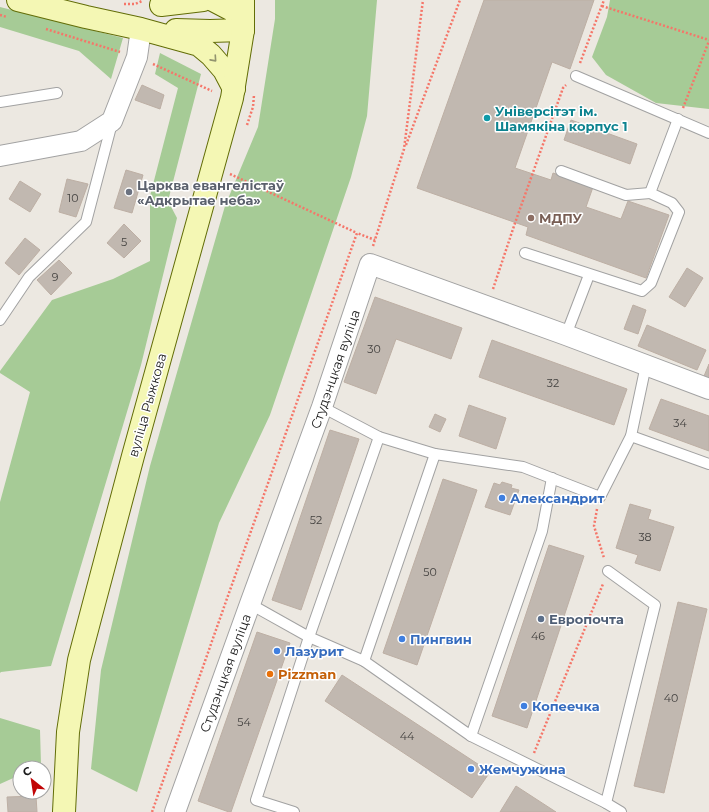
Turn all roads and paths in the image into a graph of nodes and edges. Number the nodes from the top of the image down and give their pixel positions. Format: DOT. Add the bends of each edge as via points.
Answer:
graph roads {
  1 [pos="18,0"];
  2 [pos="202,0"];
  3 [pos="213,0"];
  4 [pos="243,0"];
  5 [pos="423,0"];
  6 [pos="460,0"];
  7 [pos="165,2"];
  8 [pos="602,6"];
  9 [pos="141,29"];
  10 [pos="242,30"];
  11 [pos="709,40"];
  12 [pos="576,76"];
  13 [pos="234,89"];
  14 [pos="57,93"];
  15 [pos="0,102"];
  16 [pos="678,119"];
  17 [pos="112,121"];
  18 [pos="709,133"];
  19 [pos="404,150"];
  20 [pos="0,156"];
  21 [pos="562,171"];
  22 [pos="229,174"];
  23 [pos="533,174"];
  24 [pos="650,194"];
  25 [pos="357,233"];
  26 [pos="374,240"];
  27 [pos="525,253"];
  28 [pos="370,264"];
  29 [pos="589,275"];
  30 [pos="488,307"];
  31 [pos="0,320"];
  32 [pos="566,335"];
  33 [pos="646,365"];
  34 [pos="709,389"];
  35 [pos="322,408"];
  36 [pos="631,436"];
  37 [pos="379,438"];
  38 [pos="434,454"];
  39 [pos="709,464"];
  40 [pos="552,478"];
  41 [pos="600,497"];
  42 [pos="608,571"];
  43 [pos="250,604"];
  44 [pos="309,637"];
  45 [pos="364,661"];
  46 [pos="471,736"];
  47 [pos="530,765"];
  48 [pos="606,802"];
  49 [pos="64,812"];
  50 [pos="152,812"];
  51 [pos="175,812"];
  52 [pos="294,812"];
  53 [pos="621,812"];
  1 -- 9 [label="main road"];
  2 -- 7 [label="main road"];
  3 -- 10 [label="main road" via="234,11"];
  4 -- 10 [label="main road, вуліца Рыжкова"];
  5 -- 19 [label="path"];
  6 -- 19 [label="path"];
  7 -- 9 [label="main road"];
  8 -- 11 [label="path"];
  9 -- 10 [label="main road"];
  9 -- 13 [label="main road, one-way" via="199,44 224,70"];
  9 -- 17 [label="street" via="137,57"];
  10 -- 13 [label="main road, вуліца Рыжкова"];
  11 -- 16 [label="path"];
  12 -- 16 [label="lane"];
  13 -- 49 [label="main road, вуліца Рыжкова" via="79,660 68,732"];
  14 -- 15 [label="lane"];
  16 -- 18 [label="lane"];
  16 -- 24 [label="lane"];
  17 -- 20 [label="street" via="81,141"];
  17 -- 31 [label="lane" via="86,222 29,277"];
  19 -- 26 [label="path"];
  21 -- 24 [label="lane" via="626,195"];
  22 -- 25 [label="path"];
  23 -- 30 [label="path" via="514,223"];
  24 -- 29 [label="lane" via="672,203 679,212 651,283 642,292"];
  25 -- 26 [label="path"];
  25 -- 50 [label="path"];
  26 -- 28 [label="path"];
  27 -- 29 [label="lane"];
  28 -- 30 [label="street"];
  28 -- 35 [label="street, Студэнцкая вуліца"];
  29 -- 32 [label="lane"];
  30 -- 32 [label="street"];
  32 -- 33 [label="street"];
  33 -- 34 [label="street"];
  33 -- 36 [label="lane"];
  35 -- 37 [label="lane"];
  35 -- 43 [label="street, Студэнцкая вуліца"];
  36 -- 39 [label="lane"];
  36 -- 41 [label="lane"];
  37 -- 38 [label="lane"];
  37 -- 44 [label="lane"];
  38 -- 40 [label="lane" via="523,467"];
  38 -- 45 [label="lane"];
  40 -- 41 [label="lane"];
  40 -- 46 [label="lane" via="542,531"];
  41 -- 42 [label="path" via="594,526"];
  42 -- 47 [label="path"];
  42 -- 48 [label="lane" via="655,605"];
  43 -- 44 [label="lane"];
  43 -- 51 [label="street, Студэнцкая вуліца"];
  44 -- 45 [label="lane"];
  44 -- 52 [label="lane" via="256,800"];
  45 -- 46 [label="lane"];
  46 -- 47 [label="lane"];
  47 -- 48 [label="lane"];
  48 -- 53 [label="lane"];
}
